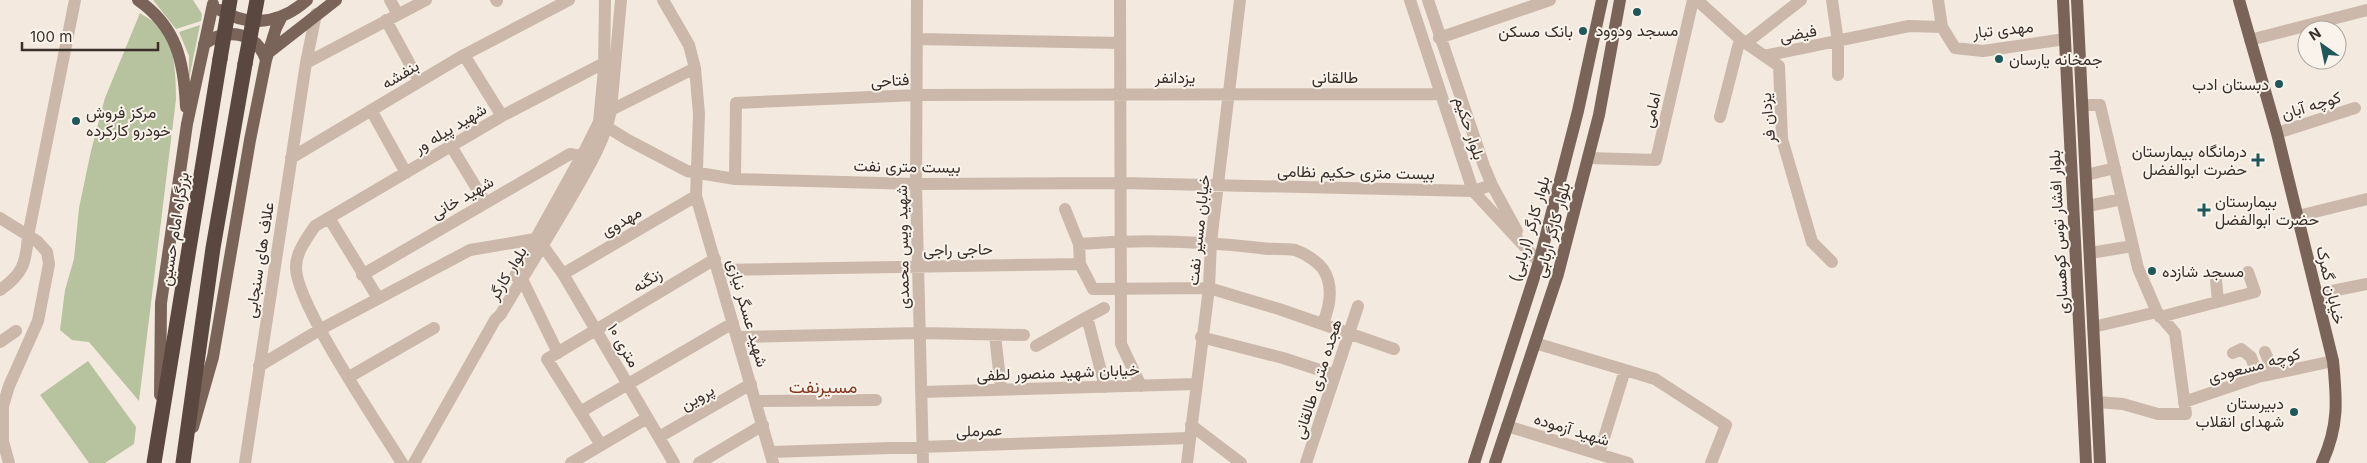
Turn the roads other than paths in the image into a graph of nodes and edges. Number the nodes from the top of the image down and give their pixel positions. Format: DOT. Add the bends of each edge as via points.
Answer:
graph roads {
  1 [pos="75,0"];
  2 [pos="138,0"];
  3 [pos="230,0"];
  4 [pos="257,0"];
  5 [pos="307,0"];
  6 [pos="336,0"];
  7 [pos="390,0"];
  8 [pos="426,0"];
  9 [pos="569,0"];
  10 [pos="605,0"];
  11 [pos="621,0"];
  12 [pos="663,0"];
  13 [pos="918,0"];
  14 [pos="1120,0"];
  15 [pos="1240,0"];
  16 [pos="1410,0"];
  17 [pos="1428,0"];
  18 [pos="1550,0"];
  19 [pos="1602,0"];
  20 [pos="1620,0"];
  21 [pos="1629,0"];
  22 [pos="1693,0"];
  23 [pos="1801,0"];
  24 [pos="1832,0"];
  25 [pos="1938,0"];
  26 [pos="2063,0"];
  27 [pos="2077,0"];
  28 [pos="2239,0"];
  29 [pos="211,2"];
  30 [pos="1705,2"];
  31 [pos="2367,10"];
  32 [pos="316,14"];
  33 [pos="391,16"];
  34 [pos="281,18"];
  35 [pos="1617,24"];
  36 [pos="1942,26"];
  37 [pos="1439,38"];
  38 [pos="2065,38"];
  39 [pos="917,39"];
  40 [pos="2250,40"];
  41 [pos="1743,41"];
  42 [pos="1838,42"];
  43 [pos="1120,43"];
  44 [pos="204,44"];
  45 [pos="464,54"];
  46 [pos="267,56"];
  47 [pos="1764,56"];
  48 [pos="306,63"];
  49 [pos="604,63"];
  50 [pos="695,68"];
  51 [pos="1838,75"];
  52 [pos="419,81"];
  53 [pos="1229,93"];
  54 [pos="1121,94"];
  55 [pos="1442,94"];
  56 [pos="917,95"];
  57 [pos="2082,105"];
  58 [pos="2355,108"];
  59 [pos="371,110"];
  60 [pos="611,110"];
  61 [pos="1578,111"];
  62 [pos="1599,115"];
  63 [pos="502,116"];
  64 [pos="1720,117"];
  65 [pos="187,124"];
  66 [pos="603,124"];
  67 [pos="2277,132"];
  68 [pos="451,146"];
  69 [pos="582,156"];
  70 [pos="291,158"];
  71 [pos="1588,158"];
  72 [pos="2115,168"];
  73 [pos="406,173"];
  74 [pos="697,173"];
  75 [pos="2086,174"];
  76 [pos="735,179"];
  77 [pos="1122,183"];
  78 [pos="916,184"];
  79 [pos="1219,185"];
  80 [pos="1492,185"];
  81 [pos="1473,190"];
  82 [pos="696,196"];
  83 [pos="2122,199"];
  84 [pos="2367,199"];
  85 [pos="485,202"];
  86 [pos="2088,206"];
  87 [pos="1065,210"];
  88 [pos="2298,216"];
  89 [pos="0,218"];
  90 [pos="328,218"];
  91 [pos="28,236"];
  92 [pos="1120,241"];
  93 [pos="539,242"];
  94 [pos="1211,242"];
  95 [pos="1079,244"];
  96 [pos="2133,246"];
  97 [pos="1527,249"];
  98 [pos="2090,253"];
  99 [pos="1539,262"];
  100 [pos="1832,262"];
  101 [pos="717,264"];
  102 [pos="1080,264"];
  103 [pos="918,266"];
  104 [pos="296,268"];
  105 [pos="274,269"];
  106 [pos="2248,272"];
  107 [pos="563,274"];
  108 [pos="362,275"];
  109 [pos="522,278"];
  110 [pos="2216,280"];
  111 [pos="2367,284"];
  112 [pos="1209,288"];
  113 [pos="1120,289"];
  114 [pos="0,290"];
  115 [pos="2316,294"];
  116 [pos="378,298"];
  117 [pos="2218,302"];
  118 [pos="1358,306"];
  119 [pos="1104,308"];
  120 [pos="2158,314"];
  121 [pos="1087,317"];
  122 [pos="495,320"];
  123 [pos="733,323"];
  124 [pos="1323,323"];
  125 [pos="2093,327"];
  126 [pos="434,328"];
  127 [pos="321,329"];
  128 [pos="596,330"];
  129 [pos="16,331"];
  130 [pos="1350,332"];
  131 [pos="920,333"];
  132 [pos="995,335"];
  133 [pos="1024,335"];
  134 [pos="1201,337"];
  135 [pos="738,338"];
  136 [pos="0,342"];
  137 [pos="1535,344"];
  138 [pos="1036,346"];
  139 [pos="1394,348"];
  140 [pos="2265,352"];
  141 [pos="558,353"];
  142 [pos="2233,354"];
  143 [pos="2332,361"];
  144 [pos="259,366"];
  145 [pos="1625,370"];
  146 [pos="2274,373"];
  147 [pos="1335,375"];
  148 [pos="349,377"];
  149 [pos="2258,377"];
  150 [pos="627,384"];
  151 [pos="751,384"];
  152 [pos="1196,384"];
  153 [pos="1142,386"];
  154 [pos="1105,387"];
  155 [pos="1001,390"];
  156 [pos="921,392"];
  157 [pos="876,400"];
  158 [pos="756,401"];
  159 [pos="2097,402"];
  160 [pos="2185,408"];
  161 [pos="580,412"];
  162 [pos="647,418"];
  163 [pos="763,425"];
  164 [pos="159,426"];
  165 [pos="1507,426"];
  166 [pos="1190,431"];
  167 [pos="659,438"];
  168 [pos="602,445"];
  169 [pos="923,449"];
  170 [pos="1599,454"];
  171 [pos="772,458"];
  172 [pos="416,462"];
  173 [pos="9,463"];
  174 [pos="154,463"];
  175 [pos="183,463"];
  176 [pos="244,463"];
  177 [pos="402,463"];
  178 [pos="571,463"];
  179 [pos="674,463"];
  180 [pos="699,463"];
  181 [pos="923,463"];
  182 [pos="1187,463"];
  183 [pos="1241,463"];
  184 [pos="1306,463"];
  185 [pos="1474,463"];
  186 [pos="1495,463"];
  187 [pos="1628,463"];
  188 [pos="1711,463"];
  189 [pos="2086,463"];
  190 [pos="2100,463"];
  191 [pos="2322,463"];
  1 -- 91 [label="street"];
  2 -- 65 [label="main road" via="160,18 177,48 185,80"];
  3 -- 164 [label="highway, بزرگراه امام حسین, bridge"];
  4 -- 175 [label="highway, bridge" via="213,248"];
  5 -- 34 [label="main road"];
  6 -- 32 [label="main road"];
  7 -- 33 [label="street"];
  8 -- 33 [label="street"];
  9 -- 45 [label="street, بنفشه"];
  10 -- 49 [label="street, بلوار کارگر"];
  11 -- 60 [label="street, بلوار کارگر"];
  12 -- 50 [label="street, شهید عسگر نیازی" via="689,45"];
  13 -- 39 [label="street, شهید ویس محمدی"];
  14 -- 43 [label="street"];
  15 -- 53 [label="street, خیابان مسیر نفت"];
  16 -- 55 [label="street, بلوار حکیم"];
  17 -- 37 [label="street, بلوار حکیم"];
  18 -- 37 [label="street"];
  19 -- 61 [label="main road, بلوار کارگر (اربابی)"];
  20 -- 35 [label="main road, بلوار کارگر اربابی"];
  21 -- 35 [label="main road"];
  22 -- 71 [label="street, امامی" via="1656,160"];
  23 -- 41 [label="street"];
  24 -- 42 [label="street"];
  25 -- 36 [label="street"];
  26 -- 38 [label="main road, بلوار افشار توس کوهساری"];
  27 -- 57 [label="main road, بلوار افشار توس کوهساری"];
  28 -- 40 [label="main road, خیابان گمرک"];
  29 -- 34 [label="main road" via="229,15 246,21 264,22"];
  29 -- 44 [label="main road"];
  30 -- 41 [label="street, یزدان فر"];
  31 -- 40 [label="street"];
  32 -- 46 [label="main road"];
  32 -- 48 [label="street, علاف های سنجابی"];
  33 -- 48 [label="street"];
  33 -- 52 [label="street"];
  34 -- 46 [label="main road"];
  35 -- 62 [label="main road, بلوار کارگر اربابی"];
  36 -- 38 [label="street, مهدی تبار" via="1955,48 1983,51"];
  36 -- 42 [label="street" via="1909,26"];
  37 -- 80 [label="street, بلوار حکیم"];
  38 -- 189 [label="main road, بلوار افشار توس کوهساری"];
  39 -- 43 [label="street"];
  39 -- 56 [label="street, شهید ویس محمدی"];
  40 -- 67 [label="main road, خیابان گمرک"];
  41 -- 47 [label="street, یزدان فر"];
  41 -- 64 [label="street"];
  42 -- 47 [label="street, فیضی"];
  42 -- 51 [label="street"];
  43 -- 54 [label="street"];
  44 -- 46 [label="main road" via="223,34 244,35"];
  44 -- 65 [label="main road"];
  45 -- 52 [label="street, بنفشه"];
  45 -- 63 [label="street"];
  46 -- 175 [label="main road" via="213,357"];
  47 -- 100 [label="street, یزدان فر" via="1779,66 1782,139 1812,242"];
  48 -- 70 [label="street, علاف های سنجابی"];
  49 -- 63 [label="street, شهید پیله ور"];
  49 -- 66 [label="street, بلوار کارگر"];
  50 -- 60 [label="street"];
  50 -- 74 [label="street, شهید عسگر نیازی" via="699,114"];
  52 -- 59 [label="street, بنفشه"];
  53 -- 54 [label="street, یزدانفر"];
  53 -- 55 [label="street, طالقانی"];
  53 -- 79 [label="street, خیابان مسیر نفت"];
  54 -- 56 [label="street, فتاحی"];
  54 -- 77 [label="street"];
  55 -- 81 [label="street, بلوار حکیم"];
  56 -- 76 [label="street, فتاحی" via="736,104"];
  56 -- 78 [label="street, شهید ویس محمدی"];
  57 -- 72 [label="street" via="2100,105"];
  57 -- 75 [label="main road, بلوار افشار توس کوهساری"];
  58 -- 67 [label="street, کوچه آبان"];
  59 -- 70 [label="street, بنفشه"];
  59 -- 73 [label="street"];
  60 -- 66 [label="street, بلوار کارگر"];
  61 -- 62 [label="main road"];
  61 -- 99 [label="main road, بلوار کارگر (اربابی)"];
  62 -- 71 [label="main road, بلوار کارگر اربابی"];
  63 -- 68 [label="street, شهید پیله ور"];
  65 -- 164 [label="main road" via="161,303"];
  66 -- 69 [label="street, بلوار کارگر"];
  66 -- 74 [label="street, بیست متری نفت" via="687,171"];
  66 -- 93 [label="street, بلوار کارگر" via="595,156"];
  67 -- 88 [label="main road, خیابان گمرک"];
  68 -- 73 [label="street, شهید پیله ور"];
  68 -- 85 [label="street"];
  69 -- 85 [label="street, شهید خانی" via="570,154"];
  69 -- 93 [label="street, بلوار کارگر"];
  70 -- 105 [label="street, علاف های سنجابی"];
  71 -- 137 [label="main road, بلوار کارگر اربابی" via="1558,274"];
  72 -- 75 [label="street"];
  72 -- 83 [label="street"];
  73 -- 90 [label="street, شهید پیله ور"];
  74 -- 76 [label="street, بیست متری نفت"];
  74 -- 82 [label="street, شهید عسگر نیازی"];
  75 -- 86 [label="main road, بلوار افشار توس کوهساری"];
  76 -- 78 [label="street, بیست متری نفت"];
  77 -- 78 [label="street, بیست متری نفت"];
  77 -- 79 [label="street, بیست متری نفت"];
  77 -- 92 [label="street"];
  78 -- 103 [label="street, شهید ویس محمدی"];
  79 -- 81 [label="street, بیست متری حکیم نظامی"];
  79 -- 94 [label="street, خیابان مسیر نفت"];
  80 -- 81 [label="street, بیست متری حکیم نظامی"];
  80 -- 97 [label="street, بلوار حکیم"];
  81 -- 97 [label="street, بلوار حکیم"];
  82 -- 101 [label="street, شهید عسگر نیازی"];
  82 -- 107 [label="street, مهدوی"];
  83 -- 86 [label="street"];
  83 -- 96 [label="street"];
  84 -- 88 [label="street"];
  85 -- 108 [label="street, شهید خانی"];
  86 -- 98 [label="main road, بلوار افشار توس کوهساری"];
  87 -- 95 [label="street"];
  88 -- 115 [label="main road, خیابان گمرک"];
  89 -- 91 [label="street"];
  90 -- 104 [label="street, شهید پیله ور" via="314,226 304,242"];
  90 -- 108 [label="street"];
  91 -- 114 [label="street" via="27,252 16,278"];
  91 -- 173 [label="street" via="47,252 50,264 38,321 3,406 3,441"];
  92 -- 94 [label="street"];
  92 -- 95 [label="street"];
  92 -- 113 [label="street"];
  93 -- 107 [label="street, ۱۰ متری"];
  93 -- 109 [label="street, بلوار کارگر"];
  93 -- 116 [label="street" via="470,250"];
  93 -- 122 [label="street, بلوار کارگر" via="495,310"];
  94 -- 112 [label="street, خیابان مسیر نفت"];
  94 -- 124 [label="street" via="1294,250 1308,256 1323,268 1330,287 1329,308"];
  95 -- 102 [label="street"];
  96 -- 98 [label="street"];
  96 -- 120 [label="street" via="2138,268"];
  97 -- 99 [label="street, بلوار حکیم"];
  98 -- 125 [label="main road, بلوار افشار توس کوهساری"];
  99 -- 185 [label="main road, بلوار کارگر (اربابی)"];
  101 -- 103 [label="street, حاجی راجی"];
  101 -- 123 [label="street, شهید عسگر نیازی"];
  101 -- 128 [label="street, زنگنه"];
  102 -- 103 [label="street, حاجی راجی"];
  102 -- 113 [label="street" via="1093,288"];
  103 -- 131 [label="street, شهید ویس محمدی"];
  104 -- 105 [label="street"];
  104 -- 127 [label="street" via="297,281"];
  105 -- 144 [label="street, علاف های سنجابی"];
  106 -- 117 [label="street" via="2255,292"];
  107 -- 128 [label="street, ۱۰ متری"];
  108 -- 116 [label="street"];
  109 -- 122 [label="street, بلوار کارگر"];
  109 -- 141 [label="street"];
  110 -- 117 [label="street"];
  111 -- 115 [label="street"];
  112 -- 113 [label="street"];
  112 -- 124 [label="street"];
  112 -- 134 [label="street, خیابان مسیر نفت"];
  113 -- 153 [label="street" via="1122,344"];
  115 -- 143 [label="main road, خیابان گمرک"];
  116 -- 127 [label="street"];
  117 -- 120 [label="street"];
  118 -- 130 [label="street, هجده متری طالقانی"];
  119 -- 121 [label="street"];
  120 -- 125 [label="street"];
  120 -- 160 [label="street" via="2175,332"];
  121 -- 138 [label="street"];
  121 -- 154 [label="street"];
  122 -- 172 [label="street"];
  123 -- 135 [label="street, شهید عسگر نیازی"];
  123 -- 150 [label="street"];
  124 -- 130 [label="street"];
  125 -- 159 [label="main road, بلوار افشار توس کوهساری"];
  126 -- 148 [label="street"];
  127 -- 144 [label="street"];
  127 -- 148 [label="street"];
  128 -- 141 [label="street, زنگنه"];
  128 -- 150 [label="street, ۱۰ متری"];
  129 -- 136 [label="street"];
  130 -- 139 [label="street"];
  130 -- 147 [label="street, هجده متری طالقانی"];
  131 -- 132 [label="street"];
  131 -- 135 [label="street"];
  131 -- 156 [label="street, شهید ویس محمدی"];
  132 -- 133 [label="street"];
  132 -- 155 [label="street"];
  134 -- 147 [label="street"];
  134 -- 152 [label="street, خیابان مسیر نفت"];
  135 -- 151 [label="street, شهید عسگر نیازی"];
  137 -- 145 [label="street"];
  137 -- 165 [label="main road, بلوار کارگر اربابی"];
  140 -- 146 [label="street"];
  141 -- 161 [label="street" via="547,359"];
  142 -- 149 [label="street" via="2241,350 2251,358"];
  143 -- 146 [label="street, کوچه مسعودی"];
  143 -- 191 [label="main road, خیابان گمرک" via="2337,397 2336,424"];
  144 -- 176 [label="street, علاف های سنجابی"];
  145 -- 170 [label="street"];
  145 -- 188 [label="street" via="1670,388 1726,425"];
  146 -- 149 [label="street, کوچه مسعودی"];
  147 -- 184 [label="street, هجده متری طالقانی"];
  148 -- 177 [label="street"];
  149 -- 160 [label="street, کوچه مسعودی"];
  150 -- 161 [label="street"];
  150 -- 162 [label="street, ۱۰ متری"];
  151 -- 158 [label="street, شهید عسگر نیازی"];
  151 -- 167 [label="street, پروین"];
  152 -- 153 [label="street, خیابان شهید منصور لطفی"];
  152 -- 166 [label="street, خیابان مسیر نفت"];
  153 -- 154 [label="street, خیابان شهید منصور لطفی"];
  154 -- 155 [label="street, خیابان شهید منصور لطفی"];
  155 -- 156 [label="street, خیابان شهید منصور لطفی"];
  156 -- 169 [label="street, شهید ویس محمدی"];
  157 -- 158 [label="street"];
  158 -- 163 [label="street, شهید عسگر نیازی"];
  159 -- 160 [label="street, کوچه مسعودی" via="2123,404 2158,414"];
  159 -- 190 [label="main road, بلوار افشار توس کوهساری"];
  161 -- 168 [label="street"];
  162 -- 167 [label="street, ۱۰ متری"];
  162 -- 168 [label="street"];
  163 -- 171 [label="street, شهید عسگر نیازی"];
  163 -- 180 [label="street"];
  164 -- 174 [label="highway, بزرگراه امام حسین"];
  165 -- 170 [label="street, شهید آزموده"];
  165 -- 186 [label="main road, بلوار کارگر اربابی"];
  166 -- 169 [label="street, عمرملی"];
  166 -- 182 [label="street, خیابان مسیر نفت"];
  166 -- 183 [label="street"];
  167 -- 179 [label="street, ۱۰ متری"];
  168 -- 178 [label="street"];
  169 -- 171 [label="street, عمرملی"];
  169 -- 181 [label="street, شهید ویس محمدی"];
  170 -- 187 [label="street, شهید آزموده"];
}
